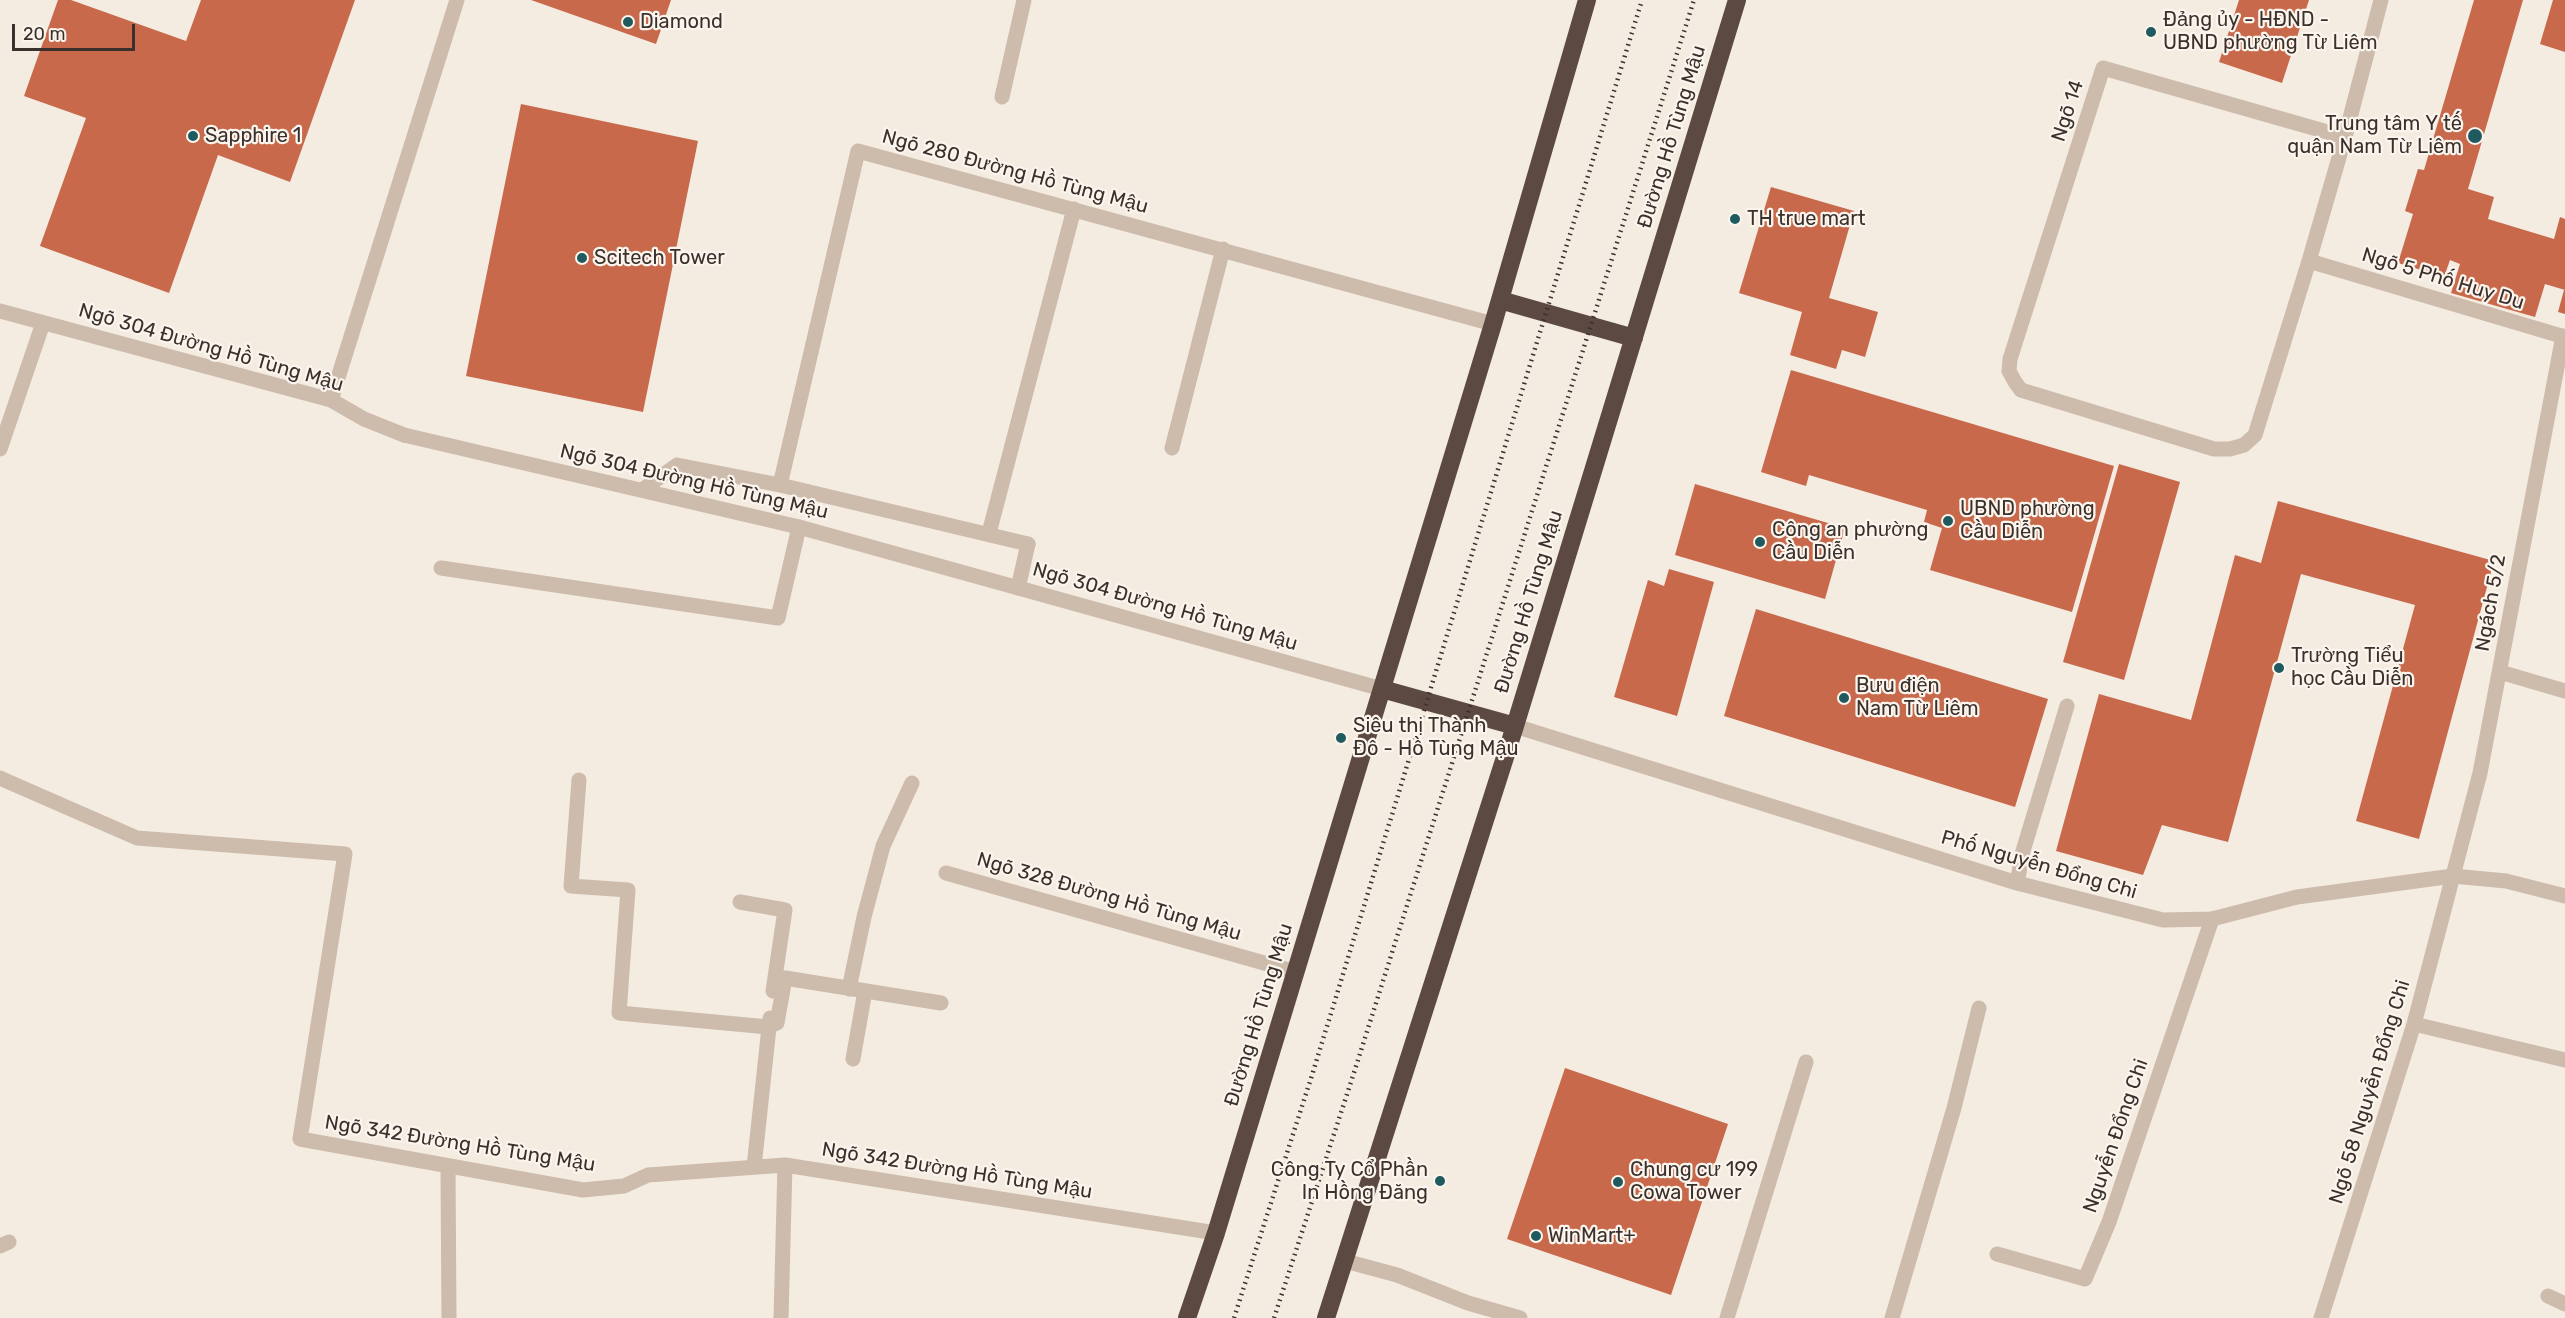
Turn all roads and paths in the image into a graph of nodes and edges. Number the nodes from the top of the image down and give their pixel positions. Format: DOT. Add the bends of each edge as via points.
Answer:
graph roads {
  1 [pos="457,0"];
  2 [pos="1024,0"];
  3 [pos="1587,0"];
  4 [pos="1737,0"];
  5 [pos="2381,0"];
  6 [pos="1002,97"];
  7 [pos="2345,137"];
  8 [pos="1074,209"];
  9 [pos="1223,249"];
  10 [pos="2309,261"];
  11 [pos="1500,300"];
  12 [pos="0,311"];
  13 [pos="43,322"];
  14 [pos="1493,324"];
  15 [pos="2564,337"];
  16 [pos="1634,338"];
  17 [pos="331,400"];
  18 [pos="1172,448"];
  19 [pos="0,449"];
  20 [pos="780,485"];
  21 [pos="642,490"];
  22 [pos="799,527"];
  23 [pos="989,533"];
  24 [pos="441,568"];
  25 [pos="1018,588"];
  26 [pos="2500,672"];
  27 [pos="1382,689"];
  28 [pos="2565,691"];
  29 [pos="2067,706"];
  30 [pos="1515,726"];
  31 [pos="0,778"];
  32 [pos="579,780"];
  33 [pos="912,783"];
  34 [pos="946,873"];
  35 [pos="2454,876"];
  36 [pos="2017,883"];
  37 [pos="2565,896"];
  38 [pos="740,902"];
  39 [pos="2212,919"];
  40 [pos="1296,972"];
  41 [pos="849,989"];
  42 [pos="865,991"];
  43 [pos="941,1003"];
  44 [pos="1979,1008"];
  45 [pos="2414,1024"];
  46 [pos="768,1027"];
  47 [pos="853,1059"];
  48 [pos="2565,1060"];
  49 [pos="1806,1062"];
  50 [pos="785,1165"];
  51 [pos="448,1167"];
  52 [pos="754,1167"];
  53 [pos="1215,1233"];
  54 [pos="1997,1254"];
  55 [pos="1345,1261"];
  56 [pos="2548,1296"];
  57 [pos="2565,1304"];
  58 [pos="449,1318"];
  59 [pos="781,1318"];
  60 [pos="1186,1318"];
  61 [pos="1326,1318"];
  62 [pos="1520,1318"];
  63 [pos="1727,1318"];
  64 [pos="1892,1318"];
  65 [pos="2321,1318"];
  1 -- 17 [label="street"];
  2 -- 6 [label="street"];
  3 -- 11 [label="highway, Đường Hồ Tùng Mậu"];
  4 -- 16 [label="highway, Đường Hồ Tùng Mậu"];
  5 -- 7 [label="street"];
  7 -- 10 [label="street"];
  7 -- 10 [label="street, Ngõ 14" via="2103,68 2009,371 2021,390 2214,449 2244,445 2255,435"];
  8 -- 9 [label="street, Ngõ 280 Đường Hồ Tùng Mậu"];
  8 -- 20 [label="street, Ngõ 280 Đường Hồ Tùng Mậu" via="858,151"];
  8 -- 23 [label="street"];
  9 -- 14 [label="street, Ngõ 280 Đường Hồ Tùng Mậu"];
  9 -- 18 [label="street"];
  10 -- 15 [label="street, Ngõ 5 Phố Huy Du"];
  11 -- 14 [label="highway, Đường Hồ Tùng Mậu"];
  11 -- 16 [label="highway"];
  12 -- 13 [label="street, Ngõ 304 Đường Hồ Tùng Mậu"];
  13 -- 17 [label="street, Ngõ 304 Đường Hồ Tùng Mậu"];
  13 -- 19 [label="street"];
  14 -- 27 [label="highway, Đường Hồ Tùng Mậu"];
  15 -- 26 [label="street, Ngách 5/2"];
  16 -- 30 [label="highway, Đường Hồ Tùng Mậu"];
  17 -- 21 [label="street, Ngõ 304 Đường Hồ Tùng Mậu" via="404,435"];
  20 -- 21 [label="street" via="677,465"];
  20 -- 23 [label="street"];
  21 -- 22 [label="street, Ngõ 304 Đường Hồ Tùng Mậu"];
  22 -- 24 [label="street" via="778,618"];
  22 -- 25 [label="street, Ngõ 304 Đường Hồ Tùng Mậu"];
  23 -- 25 [label="street" via="1028,544"];
  25 -- 27 [label="street, Ngõ 304 Đường Hồ Tùng Mậu"];
  26 -- 28 [label="street"];
  26 -- 35 [label="street, Ngách 5/2"];
  27 -- 30 [label="highway"];
  27 -- 40 [label="highway, Đường Hồ Tùng Mậu"];
  29 -- 36 [label="street"];
  30 -- 36 [label="street, Phố Nguyễn Đổng Chi"];
  30 -- 55 [label="highway, Đường Hồ Tùng Mậu"];
  31 -- 51 [label="street, Ngõ 342 Đường Hồ Tùng Mậu" via="136,838 345,854 300,1139"];
  32 -- 46 [label="street" via="571,886 628,890 619,1013"];
  33 -- 41 [label="street" via="883,846"];
  34 -- 40 [label="street, Ngõ 328 Đường Hồ Tùng Mậu"];
  35 -- 37 [label="street, Phố Nguyễn Đổng Chi" via="2506,881"];
  35 -- 39 [label="street, Phố Nguyễn Đổng Chi" via="2297,897"];
  35 -- 45 [label="street, Ngõ 58 Nguyễn Đổng Chi"];
  36 -- 39 [label="street, Phố Nguyễn Đổng Chi" via="2163,920"];
  38 -- 46 [label="street" via="785,910"];
  39 -- 54 [label="street, Nguyễn Đổng Chi" via="2109,1222 2085,1279"];
  40 -- 53 [label="highway, Đường Hồ Tùng Mậu"];
  41 -- 42 [label="street"];
  41 -- 46 [label="street" via="785,978 777,1023"];
  42 -- 43 [label="street"];
  42 -- 47 [label="street"];
  44 -- 64 [label="street"];
  45 -- 48 [label="street"];
  45 -- 65 [label="street, Ngõ 58 Nguyễn Đổng Chi"];
  46 -- 52 [label="street"];
  49 -- 63 [label="street"];
  50 -- 52 [label="street, Ngõ 342 Đường Hồ Tùng Mậu"];
  50 -- 53 [label="street, Ngõ 342 Đường Hồ Tùng Mậu"];
  50 -- 59 [label="street"];
  51 -- 52 [label="street, Ngõ 342 Đường Hồ Tùng Mậu" via="583,1190 624,1186 648,1175"];
  51 -- 58 [label="street"];
  53 -- 60 [label="highway, Đường Hồ Tùng Mậu"];
  55 -- 61 [label="highway, Đường Hồ Tùng Mậu"];
  55 -- 62 [label="street"];
  56 -- 57 [label="street"];
}
